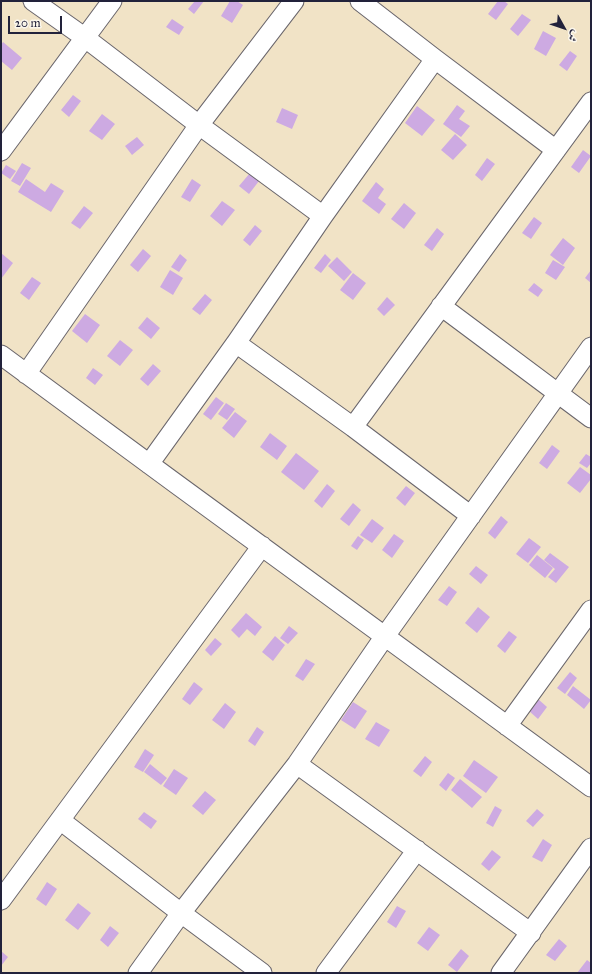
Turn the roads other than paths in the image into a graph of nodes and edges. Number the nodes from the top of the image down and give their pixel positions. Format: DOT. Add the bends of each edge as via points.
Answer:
graph roads {
  1 [pos="34,1"];
  2 [pos="112,1"];
  3 [pos="294,1"];
  4 [pos="360,1"];
  5 [pos="84,38"];
  6 [pos="435,59"];
  7 [pos="591,102"];
  8 [pos="199,125"];
  9 [pos="556,150"];
  10 [pos="1,151"];
  11 [pos="323,216"];
  12 [pos="441,306"];
  13 [pos="236,343"];
  14 [pos="591,347"];
  15 [pos="1,355"];
  16 [pos="26,374"];
  17 [pos="558,393"];
  18 [pos="591,418"];
  19 [pos="353,427"];
  20 [pos="149,464"];
  21 [pos="471,516"];
  22 [pos="262,546"];
  23 [pos="591,610"];
  24 [pos="384,636"];
  25 [pos="507,726"];
  26 [pos="297,764"];
  27 [pos="591,787"];
  28 [pos="60,820"];
  29 [pos="591,848"];
  30 [pos="417,850"];
  31 [pos="1,900"];
  32 [pos="181,913"];
  33 [pos="531,933"];
  34 [pos="138,973"];
  35 [pos="262,973"];
  36 [pos="326,973"];
  37 [pos="501,973"];
  1 -- 5 [label="street"];
  2 -- 5 [label="street"];
  3 -- 8 [label="street"];
  4 -- 6 [label="street"];
  5 -- 8 [label="street"];
  5 -- 10 [label="street"];
  6 -- 9 [label="street"];
  6 -- 11 [label="street"];
  7 -- 9 [label="street"];
  8 -- 11 [label="street"];
  8 -- 16 [label="street"];
  9 -- 12 [label="street"];
  11 -- 13 [label="street"];
  12 -- 17 [label="street"];
  12 -- 19 [label="street"];
  13 -- 19 [label="street"];
  13 -- 20 [label="street"];
  14 -- 17 [label="street"];
  15 -- 16 [label="street"];
  16 -- 20 [label="street"];
  17 -- 18 [label="street"];
  17 -- 21 [label="street"];
  19 -- 21 [label="street"];
  20 -- 22 [label="street"];
  21 -- 24 [label="street"];
  22 -- 24 [label="street"];
  22 -- 28 [label="street"];
  23 -- 25 [label="street"];
  24 -- 25 [label="street"];
  24 -- 26 [label="street"];
  25 -- 27 [label="street"];
  26 -- 30 [label="street"];
  26 -- 32 [label="street"];
  28 -- 31 [label="street"];
  28 -- 32 [label="street"];
  29 -- 33 [label="street"];
  30 -- 33 [label="street"];
  30 -- 36 [label="street"];
  32 -- 34 [label="street"];
  32 -- 35 [label="street"];
  33 -- 37 [label="street"];
}
